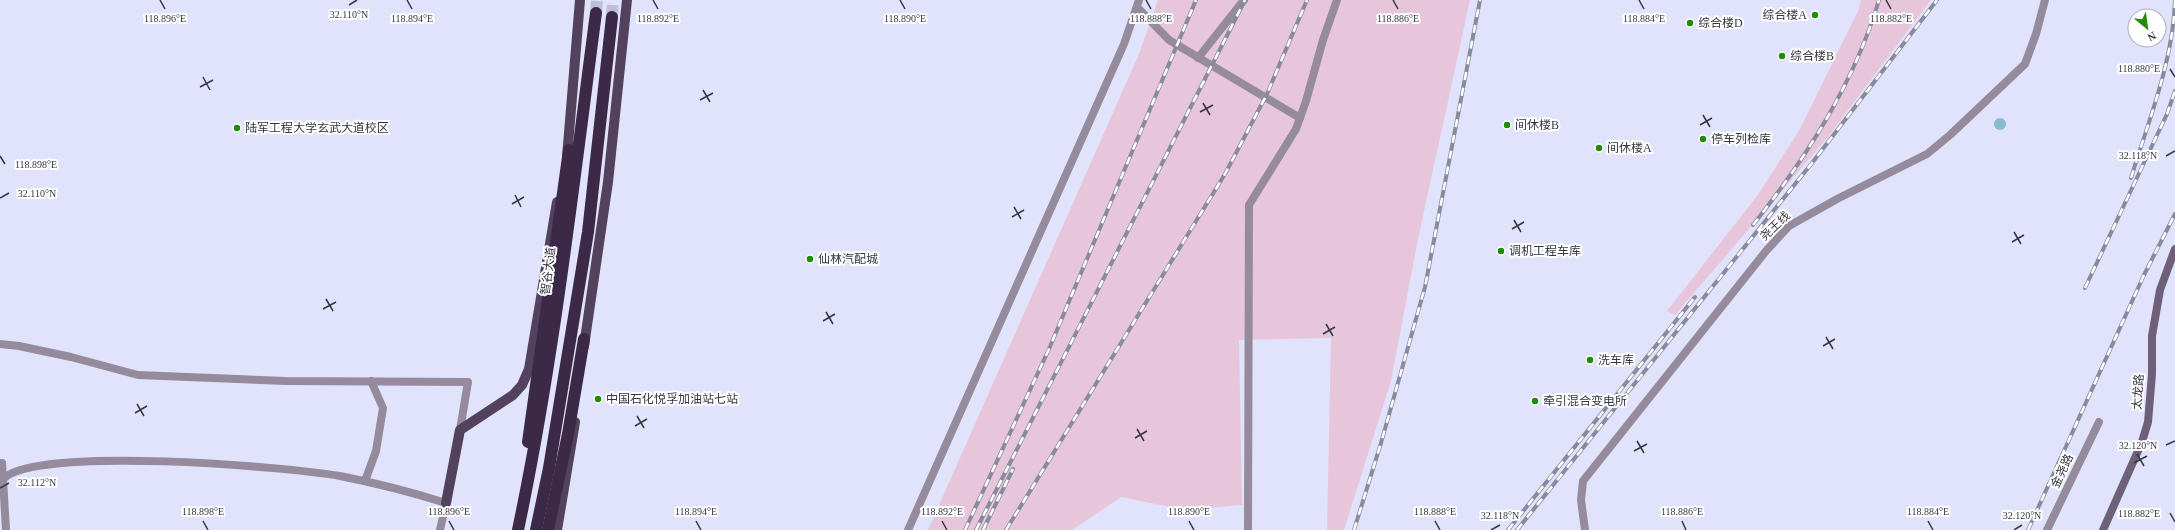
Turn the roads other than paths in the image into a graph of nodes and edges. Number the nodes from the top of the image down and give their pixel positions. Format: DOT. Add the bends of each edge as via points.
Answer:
graph roads {
  1 [pos="580,0"];
  2 [pos="1244,0"];
  3 [pos="1337,0"];
  4 [pos="2045,0"];
  5 [pos="626,3"];
  6 [pos="1138,4"];
  7 [pos="596,14"];
  8 [pos="612,17"];
  9 [pos="1198,58"];
  10 [pos="1300,118"];
  11 [pos="569,150"];
  12 [pos="2175,249"];
  13 [pos="584,339"];
  14 [pos="0,344"];
  15 [pos="371,381"];
  16 [pos="2099,422"];
  17 [pos="460,430"];
  18 [pos="2,463"];
  19 [pos="3,479"];
  20 [pos="365,481"];
  21 [pos="446,503"];
  22 [pos="6,530"];
  23 [pos="440,530"];
  24 [pos="517,530"];
  25 [pos="536,530"];
  26 [pos="548,530"];
  27 [pos="557,530"];
  28 [pos="908,530"];
  29 [pos="1248,530"];
  30 [pos="1585,530"];
  31 [pos="2047,530"];
  32 [pos="2103,530"];
  1 -- 11 [label="main road"];
  2 -- 9 [label="street"];
  3 -- 10 [label="street"];
  4 -- 30 [label="street, 尧王线" via="2025,64 1950,135 1927,154 1789,226 1766,251 1583,481 1581,500"];
  5 -- 13 [label="main road" via="608,182"];
  6 -- 9 [label="street" via="1169,40"];
  6 -- 28 [label="street" via="1124,44"];
  7 -- 24 [label="highway, 智谷大道" via="555,332 533,459"];
  8 -- 25 [label="highway" via="588,232 549,468"];
  9 -- 10 [label="street"];
  10 -- 29 [label="street" via="1284,151 1249,205"];
  11 -- 17 [label="main road" via="552,225 529,369 522,385 512,395"];
  11 -- 24 [label="highway"];
  12 -- 32 [label="street, 太龙路" via="2160,290 2152,336 2148,422 2142,442"];
  13 -- 26 [label="highway"];
  13 -- 27 [label="main road" via="573,444"];
  14 -- 15 [label="street" via="71,357 138,376"];
  15 -- 17 [label="street" via="468,382"];
  15 -- 20 [label="street" via="383,408 376,451"];
  16 -- 31 [label="street, 金尧路"];
  17 -- 21 [label="main road"];
  18 -- 19 [label="street"];
  19 -- 20 [label="street" via="8,473 29,467 112,461 187,462 288,470"];
  19 -- 22 [label="street"];
  20 -- 21 [label="street"];
  21 -- 23 [label="street"];
}
